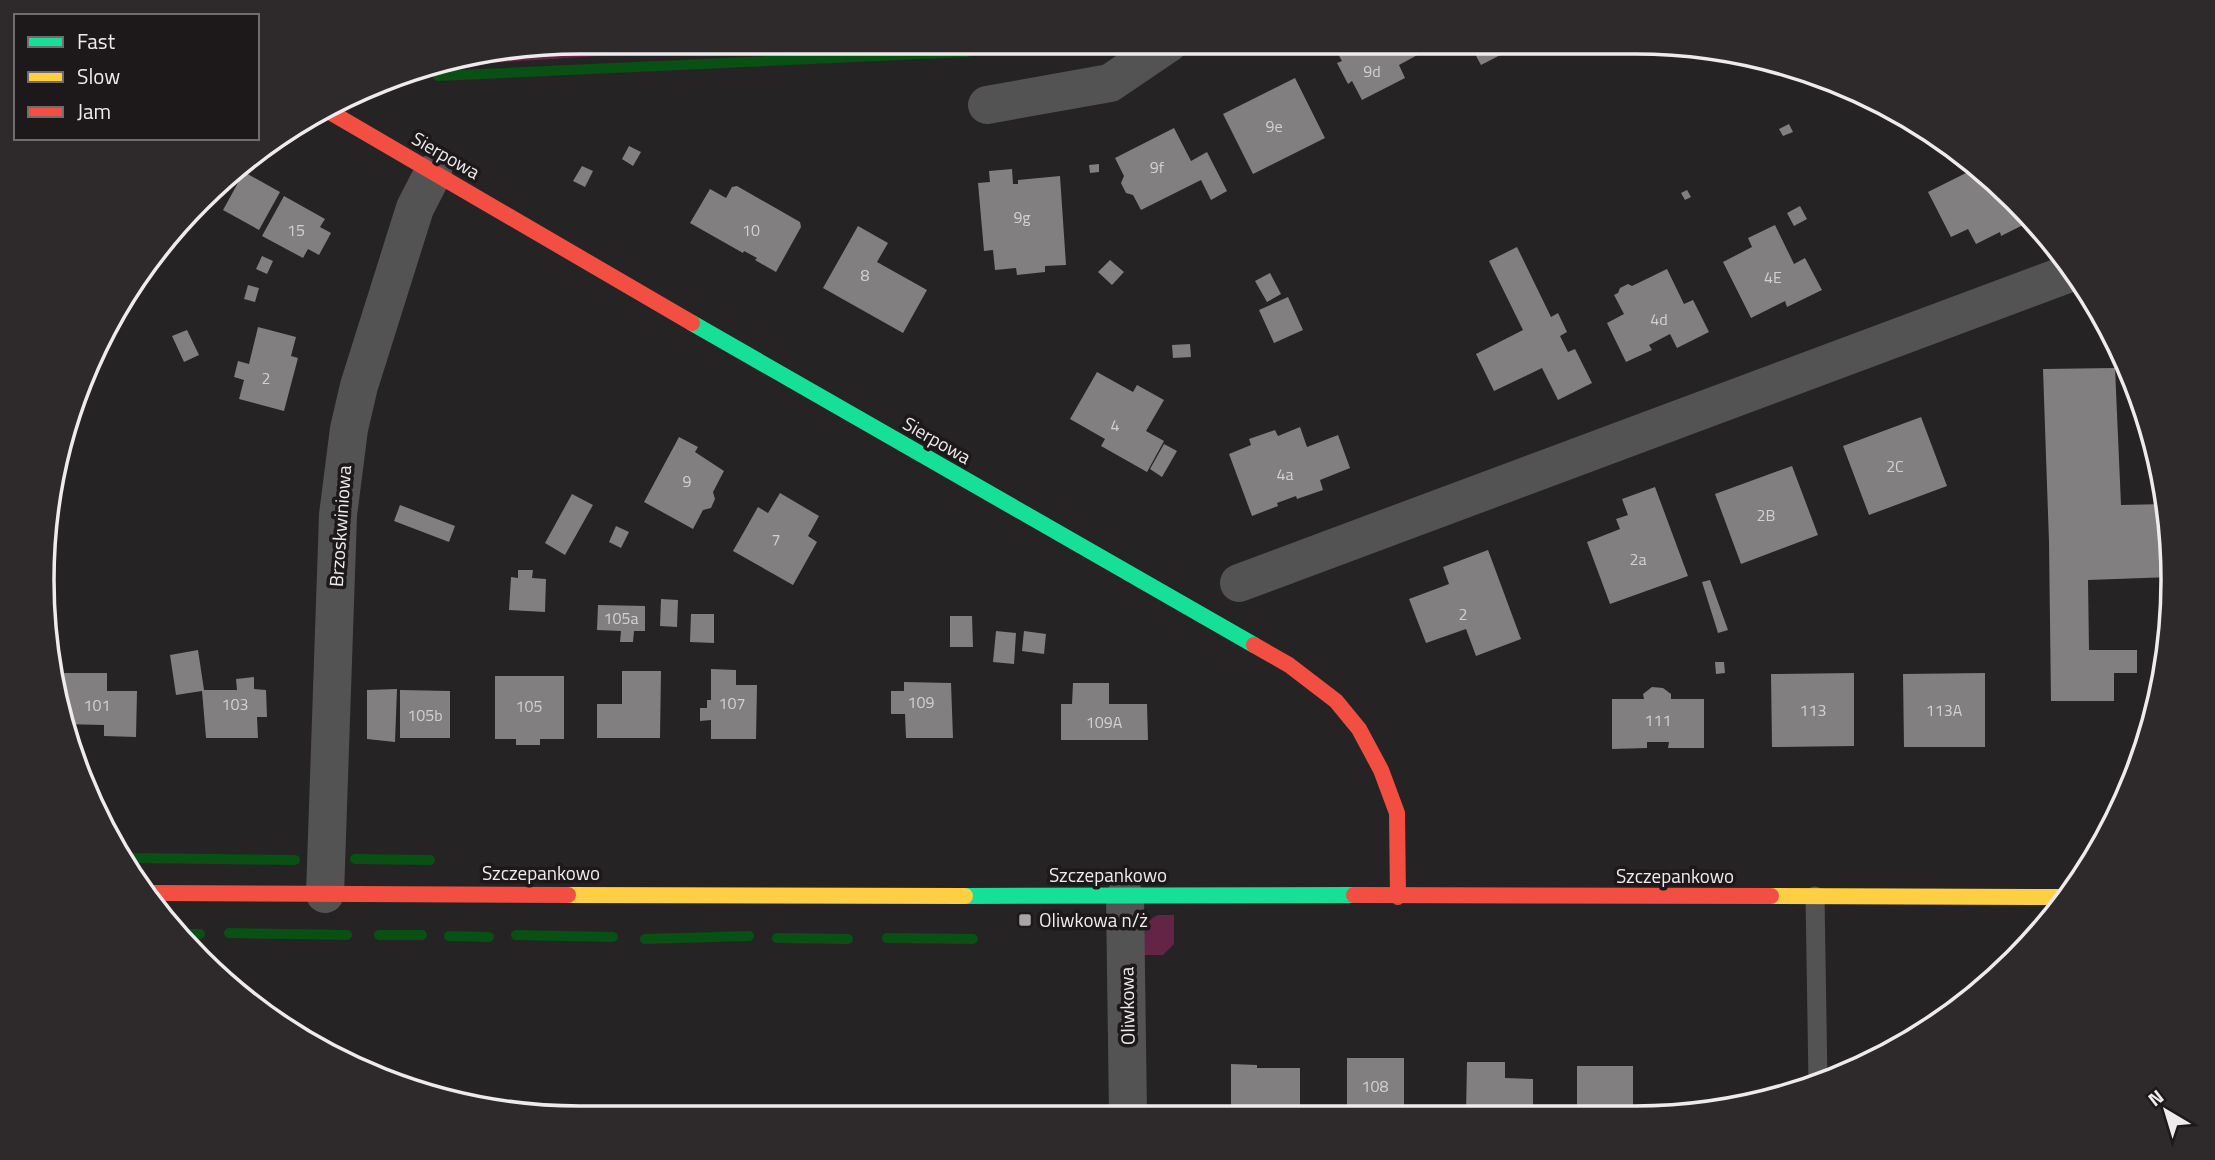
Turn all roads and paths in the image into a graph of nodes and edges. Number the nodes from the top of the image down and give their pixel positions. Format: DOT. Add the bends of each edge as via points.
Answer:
graph roads {
  1 [pos="1153,54"];
  2 [pos="987,105"];
  3 [pos="335,115"];
  4 [pos="432,173"];
  5 [pos="2063,276"];
  6 [pos="1239,583"];
  7 [pos="158,893"];
  8 [pos="325,894"];
  9 [pos="1815,896"];
  10 [pos="1125,897"];
  11 [pos="1398,897"];
  12 [pos="2054,897"];
  13 [pos="1818,1073"];
  14 [pos="1128,1106"];
  1 -- 2 [label="street" via="1110,83"];
  3 -- 4 [label="street, Sierpowa"];
  4 -- 8 [label="street, Brzoskwiniowa" via="415,208 359,386 343,468"];
  4 -- 11 [label="street, Sierpowa" via="1289,665 1336,701 1359,729 1381,770 1397,813"];
  5 -- 6 [label="street"];
  7 -- 8 [label="street, Szczepankowo"];
  8 -- 10 [label="street, Szczepankowo"];
  9 -- 11 [label="street, Szczepankowo"];
  9 -- 12 [label="street, Szczepankowo"];
  9 -- 13 [label="lane"];
  10 -- 11 [label="street, Szczepankowo"];
  10 -- 14 [label="street, Oliwkowa"];
}
